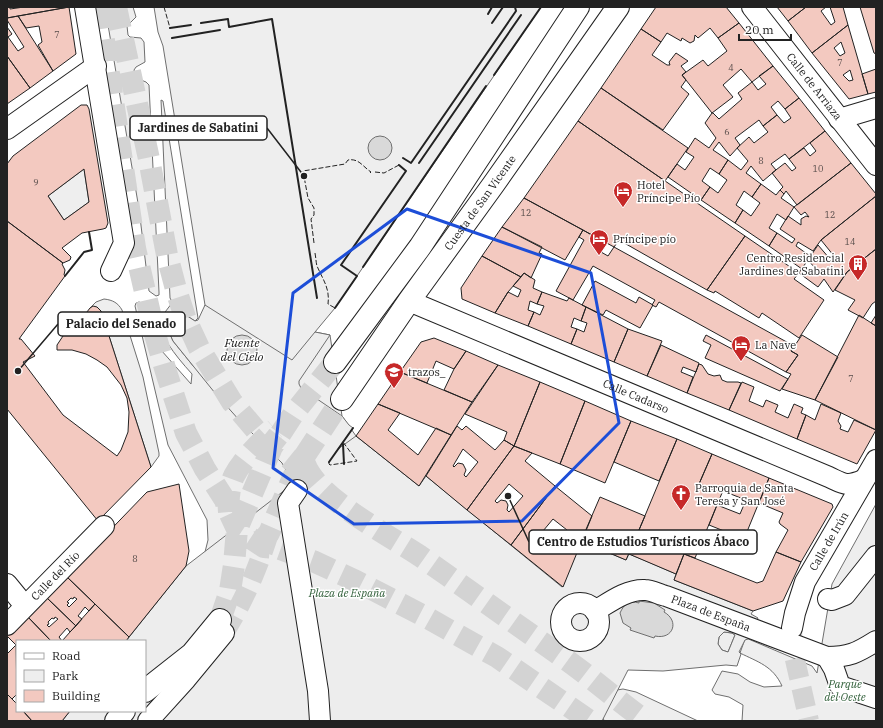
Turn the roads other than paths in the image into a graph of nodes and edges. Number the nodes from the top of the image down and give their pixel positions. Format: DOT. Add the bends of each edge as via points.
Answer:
graph roads {
  1 [pos="85,7"];
  2 [pos="578,7"];
  3 [pos="618,7"];
  4 [pos="752,7"];
  5 [pos="96,66"];
  6 [pos="876,108"];
  7 [pos="839,118"];
  8 [pos="7,129"];
  9 [pos="876,165"];
  10 [pos="111,271"];
  11 [pos="409,301"];
  12 [pos="335,362"];
  13 [pos="342,399"];
  14 [pos="876,460"];
  15 [pos="863,480"];
  16 [pos="292,496"];
  17 [pos="104,526"];
  18 [pos="876,556"];
  19 [pos="7,584"];
  20 [pos="828,599"];
  21 [pos="25,606"];
  22 [pos="595,611"];
  23 [pos="7,625"];
  24 [pos="222,626"];
  25 [pos="792,628"];
  26 [pos="876,641"];
  27 [pos="827,657"];
  28 [pos="180,664"];
  29 [pos="146,690"];
  30 [pos="876,698"];
  31 [pos="146,707"];
  32 [pos="123,712"];
  33 [pos="142,712"];
  34 [pos="116,721"];
  35 [pos="134,721"];
  36 [pos="148,721"];
  37 [pos="320,721"];
  1 -- 5 [label="street"];
  2 -- 12 [label="main road" via="424,241"];
  3 -- 11 [label="main road, Cuesta de San Vicente" via="494,185"];
  4 -- 7 [label="street, Calle de Arriaza"];
  5 -- 8 [label="street"];
  5 -- 10 [label="street" via="124,243"];
  6 -- 7 [label="street"];
  7 -- 9 [label="street, Calle de Arriaza"];
  11 -- 13 [label="main road, Cuesta de San Vicente"];
  11 -- 15 [label="street, Calle Cadarso" via="843,484 854,484"];
  14 -- 15 [label="street, Calle de Irún"];
  15 -- 25 [label="street, Calle de Irún" via="805,582"];
  16 -- 37 [label="street"];
  17 -- 21 [label="street, Calle del Río"];
  18 -- 20 [label="street" via="846,595"];
  19 -- 21 [label="street"];
  21 -- 23 [label="street, Calle del Río"];
  22 -- 27 [label="street, Plaza de España" via="619,597 645,590"];
  24 -- 28 [label="main road"];
  24 -- 36 [label="street" via="186,679"];
  26 -- 27 [label="street" via="851,655"];
  27 -- 30 [label="street" via="840,686"];
  28 -- 29 [label="main road"];
  28 -- 31 [label="street" via="164,690"];
  32 -- 34 [label="main road"];
  33 -- 35 [label="street"];
}
